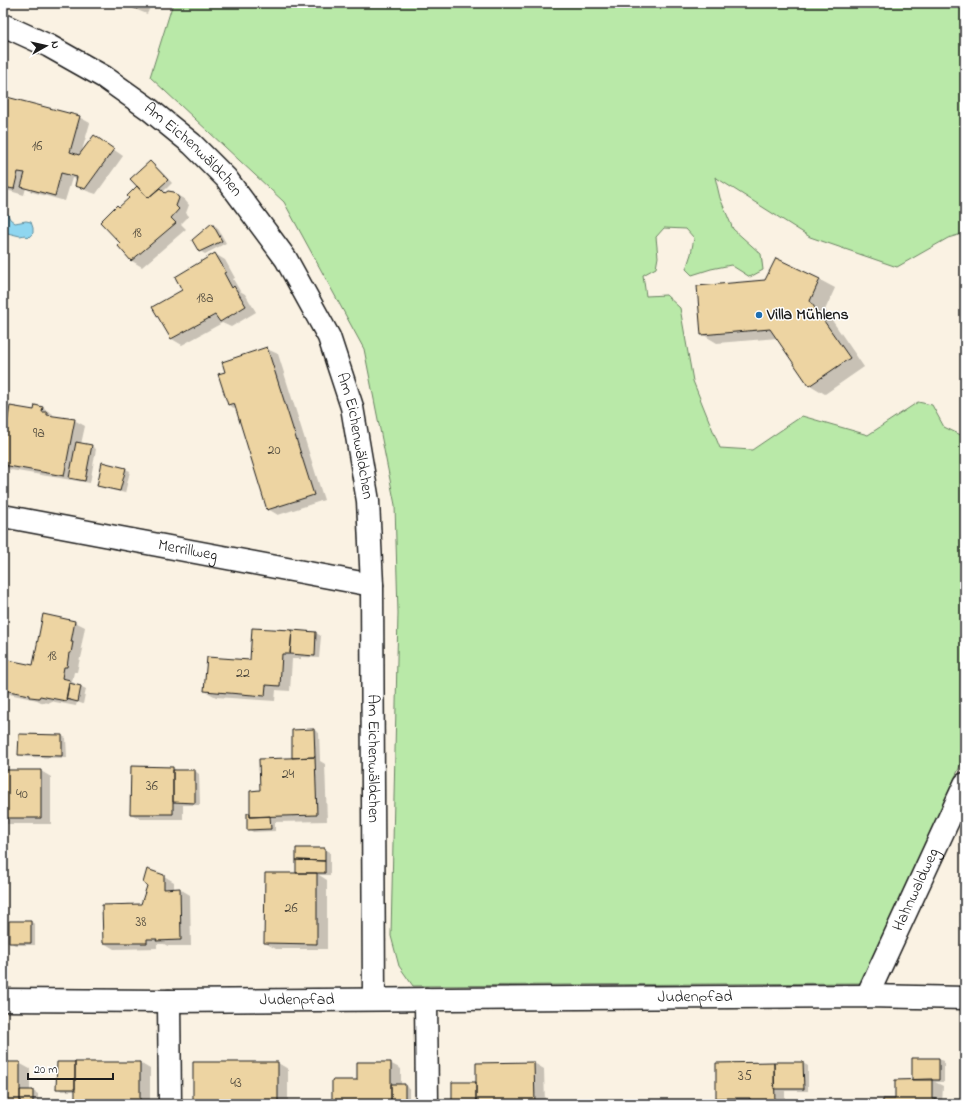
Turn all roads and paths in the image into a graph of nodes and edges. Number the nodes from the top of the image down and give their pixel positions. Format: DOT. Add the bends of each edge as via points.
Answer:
graph roads {
  1 [pos="3,25"];
  2 [pos="3,516"];
  3 [pos="372,585"];
  4 [pos="965,784"];
  5 [pos="866,996"];
  6 [pos="965,998"];
  7 [pos="374,999"];
  8 [pos="426,999"];
  9 [pos="3,1000"];
  10 [pos="169,1001"];
  11 [pos="170,1104"];
  12 [pos="427,1104"];
  1 -- 3 [label="street, Am Eichenwäldchen" via="49,46 104,77 192,144 226,178 286,259 329,337 352,407 368,500"];
  2 -- 3 [label="street, Merrillweg"];
  3 -- 7 [label="street, Am Eichenwäldchen"];
  4 -- 5 [label="street, Hahnwaldweg"];
  5 -- 6 [label="street, Judenpfad"];
  5 -- 8 [label="street, Judenpfad"];
  7 -- 8 [label="street, Judenpfad"];
  7 -- 10 [label="street, Judenpfad"];
  8 -- 12 [label="street"];
  9 -- 10 [label="street, Judenpfad"];
  10 -- 11 [label="street"];
}
